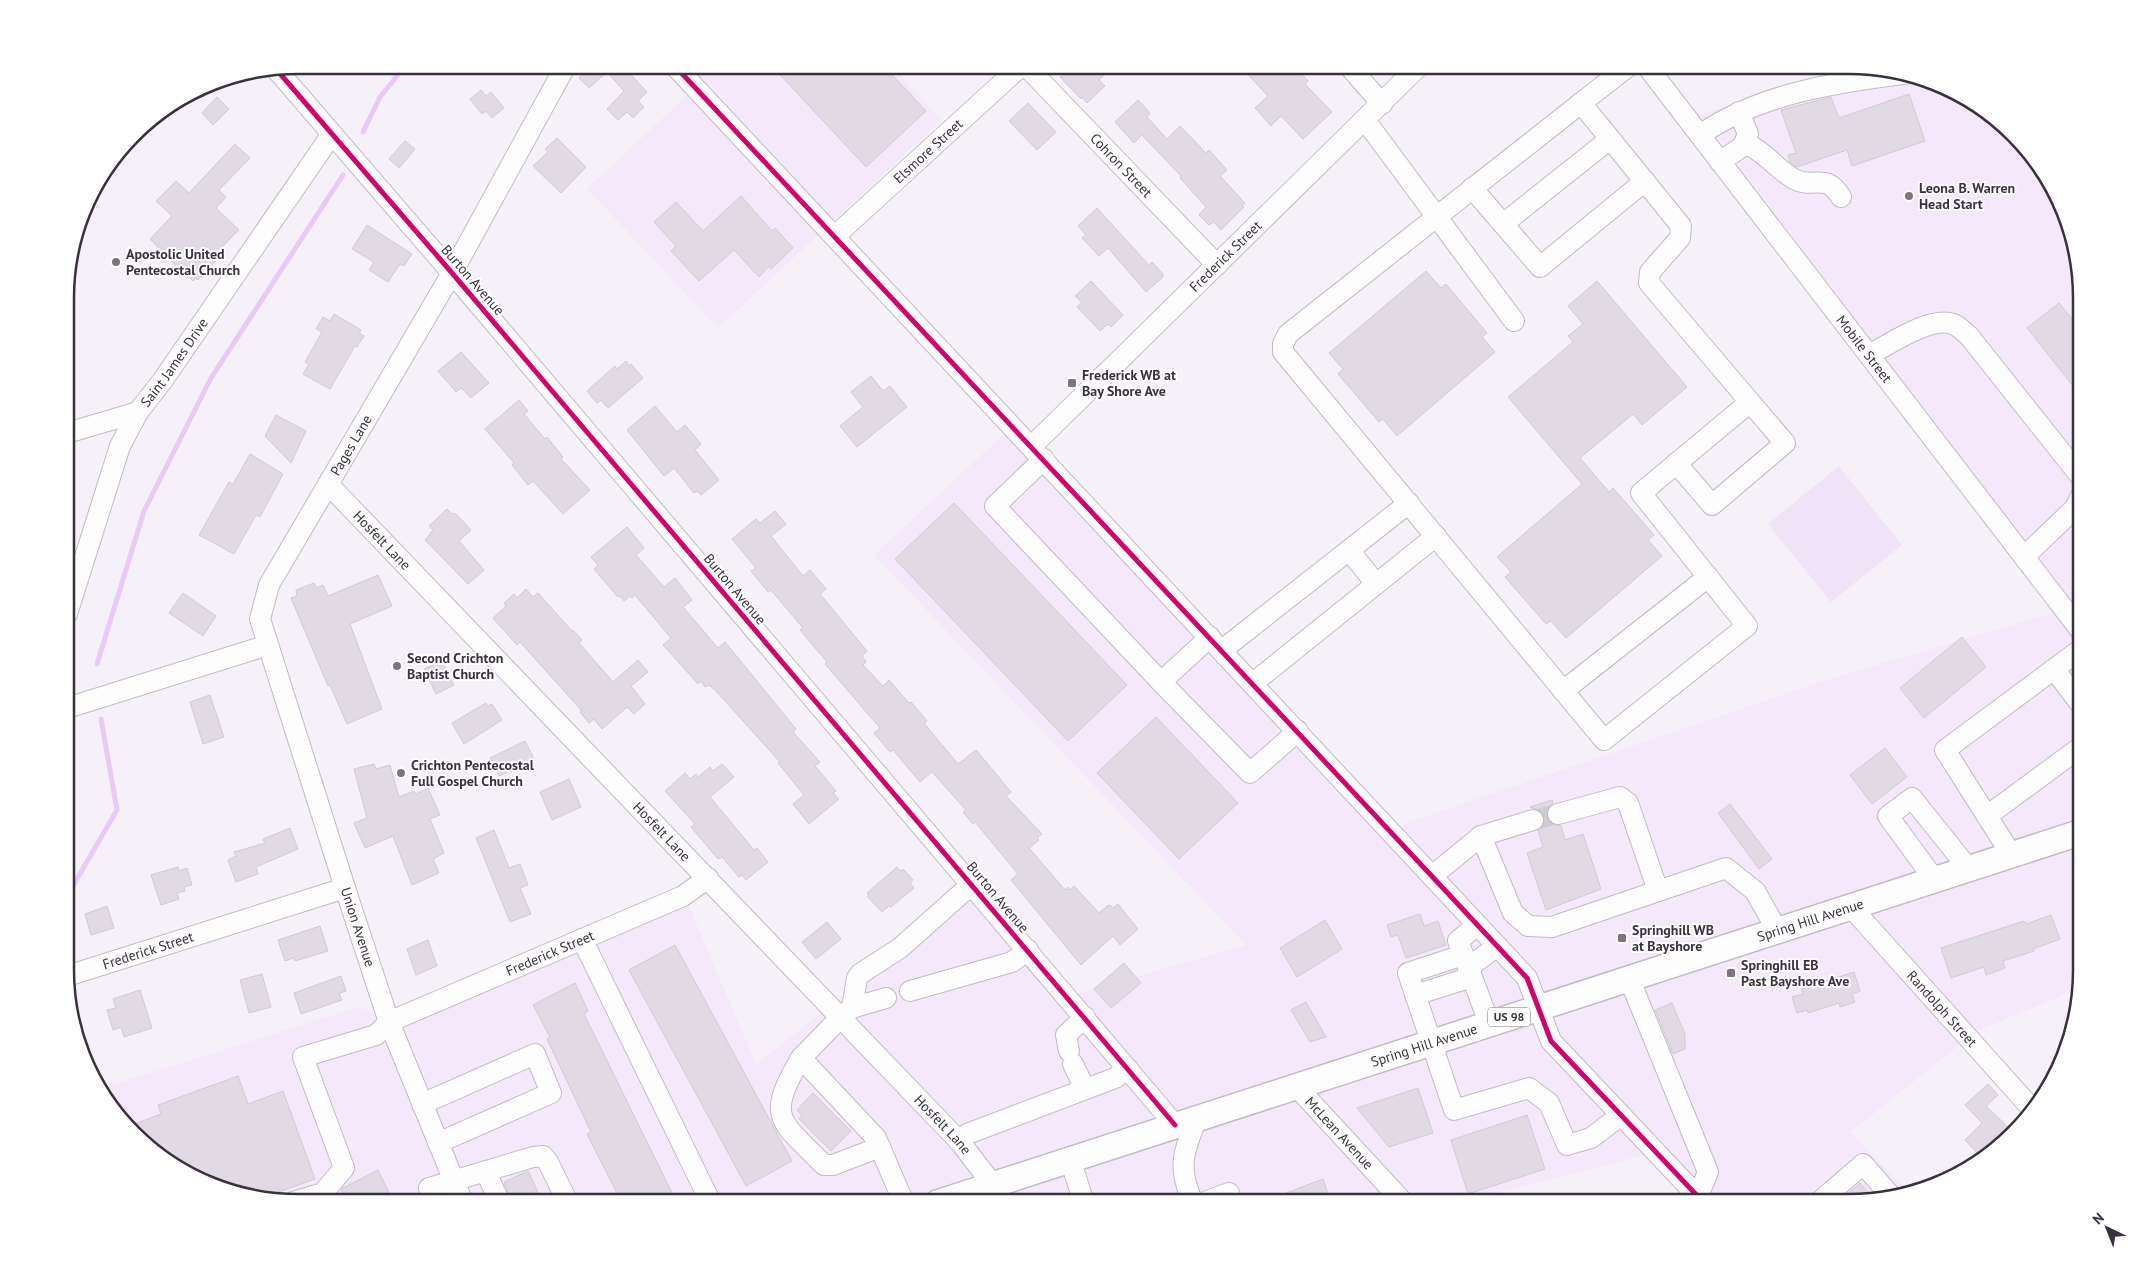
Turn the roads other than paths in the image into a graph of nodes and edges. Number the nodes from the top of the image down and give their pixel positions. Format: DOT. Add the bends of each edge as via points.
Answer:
graph roads {
  1 [pos="281,74"];
  2 [pos="561,74"];
  3 [pos="682,74"];
  4 [pos="1014,74"];
  5 [pos="1033,74"];
  6 [pos="1356,74"];
  7 [pos="1411,74"];
  8 [pos="1618,74"];
  9 [pos="1653,74"];
  10 [pos="1882,77"];
  11 [pos="1580,103"];
  12 [pos="1382,104"];
  13 [pos="1739,112"];
  14 [pos="1365,120"];
  15 [pos="332,134"];
  16 [pos="1700,135"];
  17 [pos="1610,139"];
  18 [pos="1744,143"];
  19 [pos="1720,162"];
  20 [pos="1645,182"];
  21 [pos="1472,188"];
  22 [pos="1841,197"];
  23 [pos="1436,216"];
  24 [pos="1503,224"];
  25 [pos="835,236"];
  26 [pos="1216,265"];
  27 [pos="452,272"];
  28 [pos="1514,321"];
  29 [pos="1869,355"];
  30 [pos="1750,402"];
  31 [pos="138,412"];
  32 [pos="74,431"];
  33 [pos="1038,453"];
  34 [pos="1676,463"];
  35 [pos="2073,466"];
  36 [pos="328,484"];
  37 [pos="1409,503"];
  38 [pos="2073,509"];
  39 [pos="1436,536"];
  40 [pos="1349,550"];
  41 [pos="2024,556"];
  42 [pos="1708,577"];
  43 [pos="1376,584"];
  44 [pos="74,591"];
  45 [pos="2073,619"];
  46 [pos="1216,643"];
  47 [pos="268,646"];
  48 [pos="2073,655"];
  49 [pos="2054,669"];
  50 [pos="1161,682"];
  51 [pos="1253,683"];
  52 [pos="1563,691"];
  53 [pos="2073,694"];
  54 [pos="74,706"];
  55 [pos="1298,731"];
  56 [pos="2073,753"];
  57 [pos="1558,814"];
  58 [pos="1987,816"];
  59 [pos="1533,820"];
  60 [pos="2073,835"];
  61 [pos="1481,836"];
  62 [pos="2011,854"];
  63 [pos="1968,868"];
  64 [pos="1432,876"];
  65 [pos="708,878"];
  66 [pos="1934,879"];
  67 [pos="972,884"];
  68 [pos="345,888"];
  69 [pos="1658,891"];
  70 [pos="1850,906"];
  71 [pos="1477,925"];
  72 [pos="1778,930"];
  73 [pos="582,939"];
  74 [pos="1498,946"];
  75 [pos="1028,950"];
  76 [pos="1468,967"];
  77 [pos="74,974"];
  78 [pos="1629,978"];
  79 [pos="910,992"];
  80 [pos="886,998"];
  81 [pos="1539,1007"];
  82 [pos="846,1013"];
  83 [pos="1084,1018"];
  84 [pos="389,1022"];
  85 [pos="1489,1023"];
  86 [pos="1431,1042"];
  87 [pos="801,1058"];
  88 [pos="1128,1069"];
  89 [pos="1296,1086"];
  90 [pos="1085,1089"];
  91 [pos="422,1104"];
  92 [pos="2028,1105"];
  93 [pos="1621,1115"];
  94 [pos="1186,1121"];
  95 [pos="960,1142"];
  96 [pos="438,1143"];
  97 [pos="880,1147"];
  98 [pos="1070,1159"];
  99 [pos="486,1172"];
  100 [pos="453,1179"];
  101 [pos="992,1185"];
  102 [pos="1886,1191"];
  103 [pos="320,1194"];
  104 [pos="432,1194"];
  105 [pos="459,1194"];
  106 [pos="496,1194"];
  107 [pos="564,1194"];
  108 [pos="707,1194"];
  109 [pos="900,1194"];
  110 [pos="965,1194"];
  111 [pos="1081,1194"];
  112 [pos="1189,1194"];
  113 [pos="1396,1194"];
  114 [pos="1696,1194"];
  115 [pos="1702,1194"];
  116 [pos="1827,1194"];
  1 -- 15 [label="street, Burton Avenue"];
  2 -- 27 [label="street, Pages Lane"];
  3 -- 25 [label="street"];
  4 -- 25 [label="street, Elsmore Street"];
  5 -- 26 [label="street, Cohron Street"];
  6 -- 12 [label="street"];
  7 -- 12 [label="street, Frederick Street"];
  8 -- 11 [label="street"];
  9 -- 16 [label="street, Mobile Street"];
  10 -- 13 [label="street" via="1806,91"];
  11 -- 17 [label="street"];
  11 -- 21 [label="street"];
  12 -- 14 [label="street, Frederick Street"];
  13 -- 16 [label="street"];
  13 -- 18 [label="street" via="1748,134"];
  14 -- 23 [label="street"];
  14 -- 26 [label="street, Frederick Street"];
  15 -- 27 [label="street, Burton Avenue"];
  15 -- 31 [label="street, Saint James Drive"];
  16 -- 19 [label="street, Mobile Street"];
  17 -- 20 [label="street"];
  17 -- 24 [label="street"];
  18 -- 19 [label="street"];
  18 -- 22 [label="street" via="1754,146 1795,180 1834,186"];
  19 -- 29 [label="street, Mobile Street"];
  20 -- 24 [label="street" via="1540,267"];
  20 -- 30 [label="street" via="1681,226 1680,238 1650,272 1649,283"];
  21 -- 23 [label="street"];
  21 -- 24 [label="street"];
  23 -- 28 [label="street"];
  23 -- 37 [label="street" via="1288,334 1282,344 1283,352"];
  25 -- 33 [label="street"];
  26 -- 33 [label="street, Frederick Street"];
  27 -- 36 [label="street, Pages Lane"];
  27 -- 67 [label="street, Burton Avenue"];
  29 -- 35 [label="street" via="1935,323 1954,324 1970,336"];
  29 -- 41 [label="street, Mobile Street"];
  30 -- 34 [label="street"];
  30 -- 34 [label="street" via="1785,443 1712,505"];
  31 -- 32 [label="street"];
  31 -- 44 [label="street, Saint James Drive" via="120,446"];
  33 -- 46 [label="street"];
  33 -- 50 [label="street, Frederick Street" via="995,506"];
  34 -- 42 [label="street" via="1641,493"];
  36 -- 47 [label="street, Pages Lane" via="269,585 260,619"];
  36 -- 65 [label="street, Hosfelt Lane"];
  37 -- 39 [label="street"];
  37 -- 40 [label="street"];
  38 -- 41 [label="street"];
  39 -- 43 [label="street"];
  39 -- 52 [label="street"];
  40 -- 43 [label="street"];
  40 -- 46 [label="street"];
  41 -- 45 [label="street, Mobile Street"];
  42 -- 52 [label="street"];
  42 -- 52 [label="street" via="1747,626 1604,740"];
  43 -- 51 [label="street"];
  46 -- 50 [label="street"];
  46 -- 51 [label="street"];
  47 -- 54 [label="street"];
  47 -- 68 [label="street, Union Avenue"];
  48 -- 49 [label="street"];
  49 -- 53 [label="street"];
  49 -- 58 [label="street" via="1945,750"];
  50 -- 55 [label="street" via="1250,773"];
  51 -- 55 [label="street"];
  55 -- 64 [label="street"];
  56 -- 58 [label="street"];
  57 -- 69 [label="street" via="1620,797 1628,803"];
  58 -- 62 [label="street"];
  59 -- 61 [label="street"];
  60 -- 62 [label="main road, Spring Hill Avenue / US 98"];
  61 -- 64 [label="street"];
  61 -- 69 [label="street" via="1513,913 1528,926 1552,927"];
  62 -- 63 [label="main road, Spring Hill Avenue / US 98"];
  63 -- 66 [label="main road, Spring Hill Avenue / US 98"];
  63 -- 66 [label="street" via="1912,798 1888,816"];
  64 -- 71 [label="street"];
  65 -- 73 [label="street, Frederick Street" via="683,896"];
  65 -- 82 [label="street, Hosfelt Lane"];
  66 -- 70 [label="main road, Spring Hill Avenue / US 98"];
  67 -- 75 [label="street, Burton Avenue"];
  67 -- 82 [label="street" via="900,948 860,974"];
  68 -- 77 [label="street, Frederick Street"];
  68 -- 84 [label="street, Union Avenue"];
  69 -- 72 [label="street" via="1726,868 1755,891"];
  70 -- 72 [label="main road, Spring Hill Avenue / US 98"];
  70 -- 92 [label="street, Randolph Street"];
  71 -- 74 [label="street"];
  71 -- 76 [label="street" via="1458,941"];
  72 -- 78 [label="main road, Spring Hill Avenue / US 98"];
  73 -- 84 [label="street, Frederick Street"];
  73 -- 108 [label="street"];
  74 -- 76 [label="street"];
  74 -- 81 [label="street" via="1527,978"];
  75 -- 79 [label="street" via="1012,962"];
  75 -- 83 [label="street, Burton Avenue"];
  76 -- 85 [label="street"];
  76 -- 86 [label="street" via="1415,995"];
  78 -- 81 [label="main road, Spring Hill Avenue / US 98"];
  78 -- 115 [label="street" via="1708,1172"];
  80 -- 82 [label="street"];
  81 -- 85 [label="main road, Spring Hill Avenue / US 98"];
  81 -- 93 [label="street" via="1551,1041"];
  82 -- 87 [label="street"];
  82 -- 95 [label="street, Hosfelt Lane"];
  83 -- 88 [label="street, Burton Avenue"];
  83 -- 90 [label="street" via="1066,1035 1071,1058"];
  84 -- 91 [label="street, Union Avenue"];
  84 -- 103 [label="street, Frederick Street" via="376,1035 303,1057 344,1168"];
  85 -- 86 [label="main road, Spring Hill Avenue / US 98"];
  86 -- 89 [label="main road, Spring Hill Avenue / US 98"];
  86 -- 93 [label="street" via="1454,1110 1529,1088 1549,1103 1567,1145 1591,1138"];
  87 -- 97 [label="street" via="876,1138"];
  87 -- 97 [label="street" via="780,1102 780,1114 786,1126 824,1165 833,1165"];
  88 -- 90 [label="street" via="1115,1078"];
  88 -- 94 [label="street, Burton Avenue"];
  89 -- 94 [label="main road, Spring Hill Avenue / US 98"];
  89 -- 113 [label="street, McLean Avenue"];
  90 -- 95 [label="street" via="967,1134"];
  91 -- 96 [label="street, Union Avenue"];
  91 -- 96 [label="street" via="534,1054 551,1093"];
  93 -- 114 [label="street"];
  94 -- 98 [label="main road, Spring Hill Avenue / US 98"];
  94 -- 112 [label="street" via="1183,1165"];
  95 -- 101 [label="street, Hosfelt Lane"];
  96 -- 100 [label="street, Union Avenue"];
  97 -- 109 [label="street"];
  98 -- 101 [label="main road, Spring Hill Avenue / US 98"];
  98 -- 111 [label="street"];
  99 -- 100 [label="street"];
  99 -- 106 [label="street"];
  99 -- 107 [label="street" via="543,1156"];
  100 -- 104 [label="street" via="429,1188"];
  100 -- 105 [label="street, Union Avenue"];
  101 -- 110 [label="main road, Spring Hill Avenue / US 98"];
  102 -- 116 [label="street" via="1863,1164"];
}
